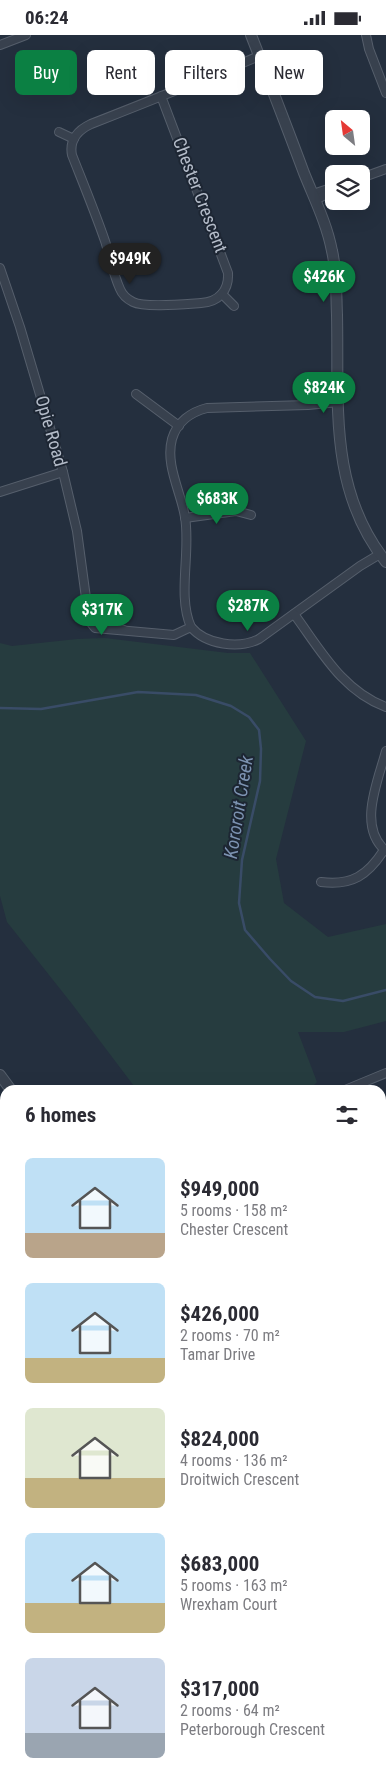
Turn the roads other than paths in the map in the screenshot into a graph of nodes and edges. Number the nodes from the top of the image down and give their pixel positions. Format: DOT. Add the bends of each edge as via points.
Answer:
graph roads {
  1 [pos="26,35"];
  2 [pos="251,35"];
  3 [pos="366,35"];
  4 [pos="0,45"];
  5 [pos="257,50"];
  6 [pos="255,60"];
  7 [pos="386,93"];
  8 [pos="274,95"];
  9 [pos="162,96"];
  10 [pos="59,132"];
  11 [pos="74,139"];
  12 [pos="386,169"];
  13 [pos="370,175"];
  14 [pos="325,193"];
  15 [pos="314,197"];
  16 [pos="0,268"];
  17 [pos="222,294"];
  18 [pos="10,296"];
  19 [pos="0,300"];
  20 [pos="234,306"];
  21 [pos="136,394"];
  22 [pos="339,404"];
  23 [pos="179,426"];
  24 [pos="63,472"];
  25 [pos="0,491"];
  26 [pos="251,515"];
  27 [pos="185,518"];
  28 [pos="381,555"];
  29 [pos="294,614"];
  30 [pos="191,627"];
  31 [pos="386,707"];
  32 [pos="386,751"];
  33 [pos="385,851"];
  34 [pos="321,882"];
  35 [pos="386,1073"];
  36 [pos="357,1085"];
  1 -- 4 [label="street"];
  2 -- 5 [label="street"];
  3 -- 7 [label="street"];
  6 -- 9 [label="street"];
  8 -- 15 [label="street"];
  9 -- 11 [label="street" via="91,124 80,130"];
  9 -- 17 [label="street, Chester Crescent" via="227,265 227,287"];
  10 -- 11 [label="street"];
  11 -- 17 [label="street" via="72,155 122,294 132,302 145,305 202,303"];
  12 -- 13 [label="street"];
  14 -- 15 [label="street"];
  15 -- 22 [label="street" via="335,264"];
  16 -- 18 [label="street, Opie Road"];
  17 -- 20 [label="street"];
  18 -- 19 [label="street"];
  18 -- 24 [label="street, Opie Road"];
  21 -- 23 [label="street"];
  22 -- 23 [label="street" via="207,408 192,414"];
  22 -- 28 [label="street" via="341,460 347,486 359,518"];
  23 -- 27 [label="street" via="171,441 170,458"];
  24 -- 25 [label="street"];
  24 -- 30 [label="street, Opie Road" via="77,531 91,620 124,630 174,635"];
  26 -- 27 [label="street" via="236,511"];
  27 -- 30 [label="street" via="185,607"];
  28 -- 29 [label="street" via="365,559"];
  29 -- 30 [label="street" via="259,639 244,644 211,640"];
  29 -- 31 [label="street" via="345,682"];
  32 -- 33 [label="street" via="371,816 375,837"];
  33 -- 34 [label="street" via="363,875 341,883"];
  35 -- 36 [label="street"];
}
